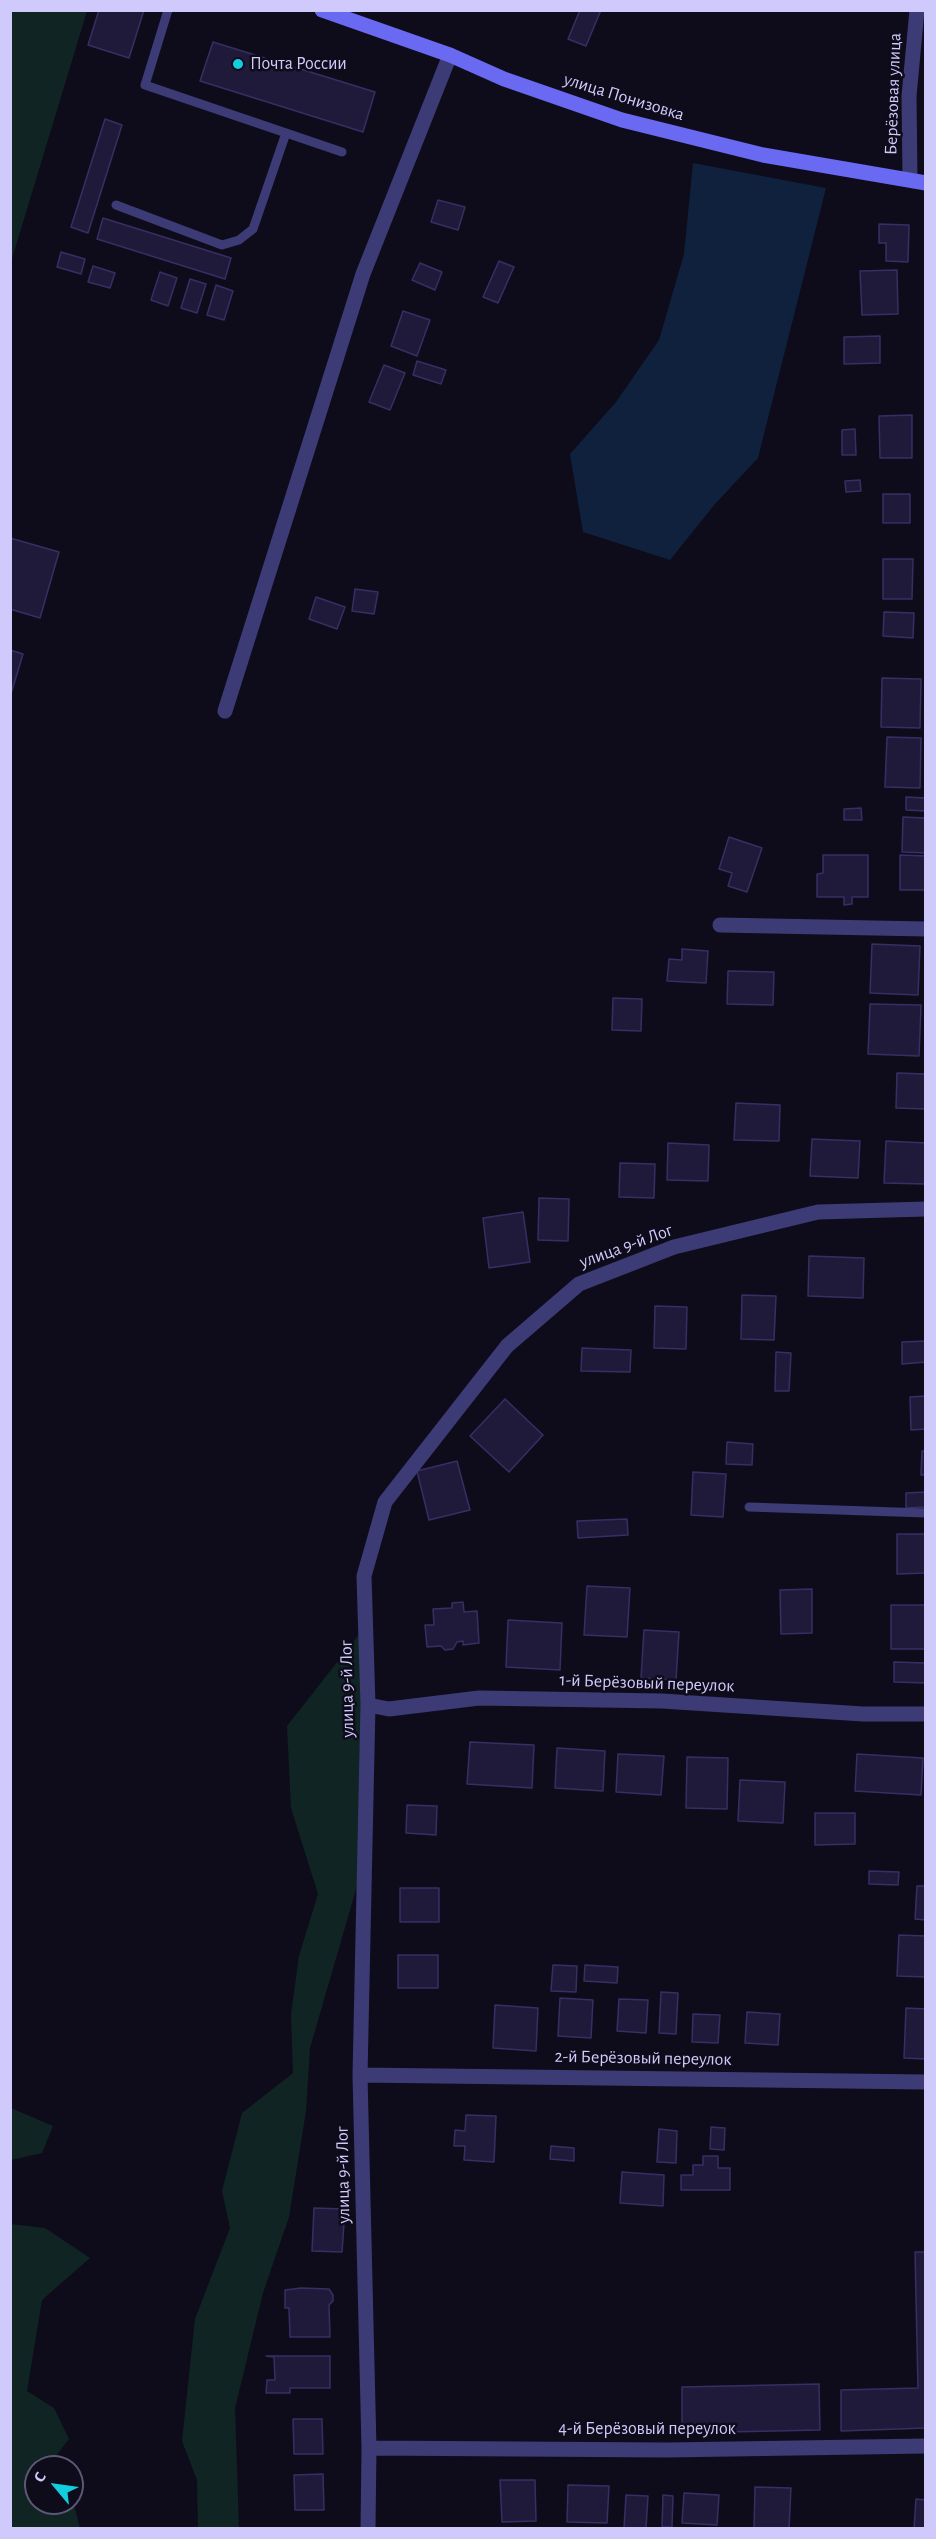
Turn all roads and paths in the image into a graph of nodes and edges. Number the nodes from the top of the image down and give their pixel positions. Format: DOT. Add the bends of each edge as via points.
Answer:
graph roads {
  1 [pos="168,10"];
  2 [pos="322,10"];
  3 [pos="917,10"];
  4 [pos="450,55"];
  5 [pos="286,133"];
  6 [pos="342,152"];
  7 [pos="918,181"];
  8 [pos="116,205"];
  9 [pos="225,711"];
  10 [pos="720,924"];
  11 [pos="926,929"];
  12 [pos="926,1209"];
  13 [pos="749,1507"];
  14 [pos="926,1513"];
  15 [pos="368,1706"];
  16 [pos="926,1714"];
  17 [pos="360,2075"];
  18 [pos="926,2082"];
  19 [pos="926,2446"];
  20 [pos="369,2448"];
  21 [pos="368,2529"];
  1 -- 5 [label="lane" via="146,85"];
  2 -- 4 [label="main road, улица Понизовка"];
  3 -- 7 [label="street, Берёзовая улица" via="909,96"];
  4 -- 7 [label="main road, улица Понизовка" via="504,79 622,120 764,155"];
  4 -- 9 [label="street" via="363,274"];
  5 -- 6 [label="lane"];
  5 -- 8 [label="lane" via="253,229 239,240 222,244"];
  10 -- 11 [label="street"];
  12 -- 15 [label="street, улица 9-й Лог" via="819,1212 674,1247 579,1284 507,1346 385,1502 364,1576"];
  13 -- 14 [label="lane"];
  15 -- 16 [label="street, 1-й Берёзовый переулок" via="389,1709 479,1698 639,1700 863,1714"];
  15 -- 17 [label="street, улица 9-й Лог"];
  17 -- 18 [label="street, 2-й Берёзовый переулок"];
  17 -- 20 [label="street, улица 9-й Лог"];
  19 -- 20 [label="street, 4-й Берёзовый переулок" via="667,2450"];
  20 -- 21 [label="street, улица 9-й Лог"];
}
